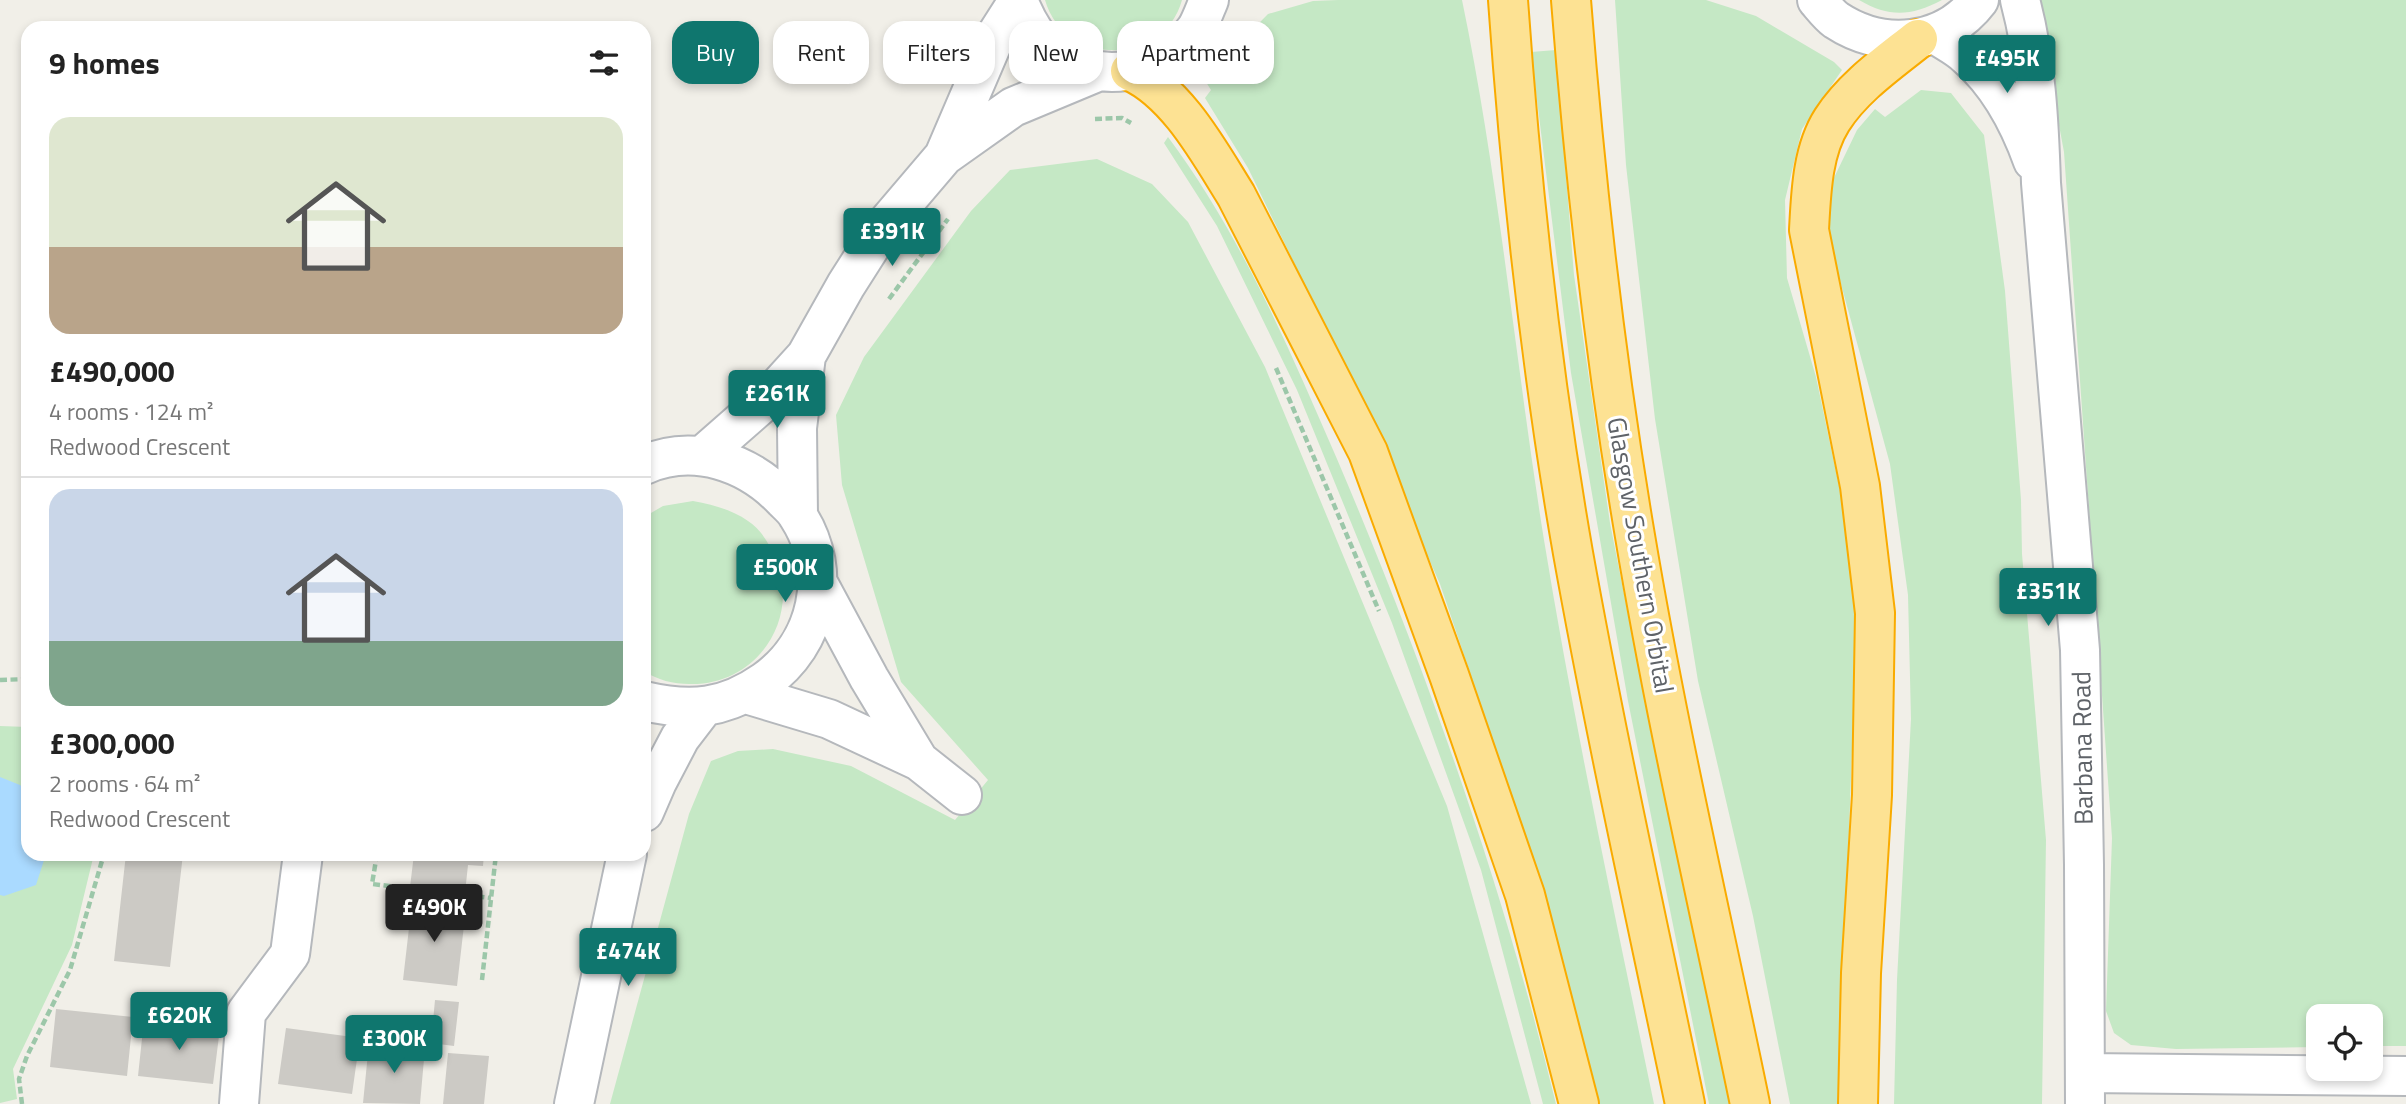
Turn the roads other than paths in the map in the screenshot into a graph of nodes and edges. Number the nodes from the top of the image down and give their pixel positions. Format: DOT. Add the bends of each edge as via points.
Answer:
graph roads {
  1 [pos="1227,0"];
  2 [pos="1508,0"];
  3 [pos="1571,0"];
  4 [pos="1793,0"];
  5 [pos="1979,0"];
  6 [pos="2020,0"];
  7 [pos="1018,1"];
  8 [pos="1826,9"];
  9 [pos="1203,14"];
  10 [pos="1927,37"];
  11 [pos="1113,71"];
  12 [pos="944,156"];
  13 [pos="2041,183"];
  14 [pos="806,356"];
  15 [pos="666,454"];
  16 [pos="798,515"];
  17 [pos="819,585"];
  18 [pos="746,694"];
  19 [pos="651,703"];
  20 [pos="703,708"];
  21 [pos="919,761"];
  22 [pos="962,795"];
  23 [pos="651,796"];
  24 [pos="302,861"];
  25 [pos="624,861"];
  26 [pos="2406,1076"];
  27 [pos="2085,1088"];
  28 [pos="239,1104"];
  29 [pos="574,1104"];
  30 [pos="1579,1104"];
  31 [pos="1685,1104"];
  32 [pos="1750,1104"];
  33 [pos="1858,1104"];
  1 -- 9 [label="street"];
  2 -- 31 [label="highway" via="1541,343 1573,552"];
  3 -- 32 [label="highway, Glasgow Southern Orbital" via="1604,329 1634,534"];
  4 -- 8 [label="street"];
  5 -- 10 [label="street" via="1969,13"];
  6 -- 13 [label="street, Barbana Road" via="2039,110"];
  7 -- 11 [label="street" via="1030,28 1049,49 1073,64"];
  7 -- 12 [label="street" via="990,48"];
  8 -- 10 [label="street" via="1862,35 1895,41"];
  9 -- 11 [label="street" via="1175,51 1147,67"];
  10 -- 13 [label="street, Barbana Road" via="1966,55 2002,96"];
  10 -- 33 [label="highway" via="1868,79 1831,121 1811,191 1809,230 1860,486 1875,613"];
  11 -- 12 [label="street" via="1013,107"];
  11 -- 30 [label="highway" via="1146,78 1160,90 1224,176 1368,452 1525,895"];
  12 -- 14 [label="street" via="881,230"];
  13 -- 27 [label="street, Barbana Road" via="2080,650"];
  14 -- 15 [label="street" via="766,399"];
  14 -- 16 [label="street" via="797,428"];
  15 -- 16 [label="street" via="729,461 774,489"];
  16 -- 17 [label="street" via="816,559"];
  17 -- 18 [label="street" via="814,613 794,655"];
  17 -- 21 [label="street"];
  18 -- 20 [label="street"];
  18 -- 21 [label="street" via="829,719"];
  19 -- 20 [label="street"];
  20 -- 23 [label="street" via="680,738"];
  21 -- 22 [label="street"];
  24 -- 28 [label="street" via="290,954 246,1013"];
  25 -- 29 [label="street"];
  26 -- 27 [label="street"];
}
